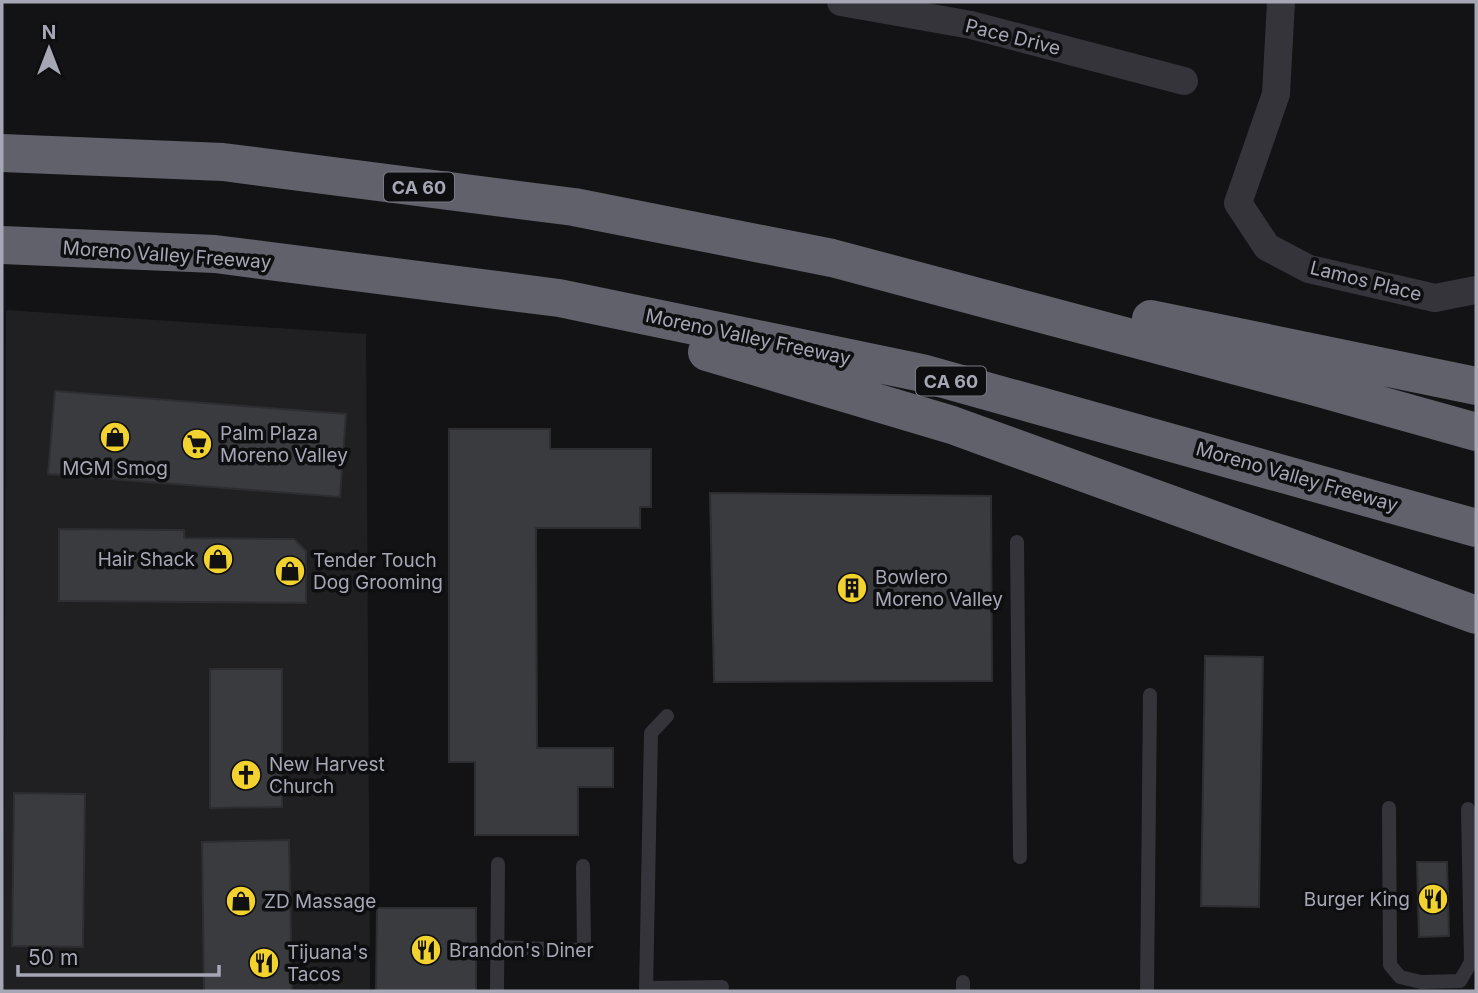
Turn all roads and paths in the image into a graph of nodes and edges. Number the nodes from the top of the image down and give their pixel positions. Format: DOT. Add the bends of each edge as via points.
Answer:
graph roads {
  1 [pos="841,2"];
  2 [pos="1281,2"];
  3 [pos="974,14"];
  4 [pos="1184,81"];
  5 [pos="2,153"];
  6 [pos="2,245"];
  7 [pos="832,258"];
  8 [pos="416,280"];
  9 [pos="1476,290"];
  10 [pos="1476,386"];
  11 [pos="1476,432"];
  12 [pos="1476,528"];
  13 [pos="1017,542"];
  14 [pos="1476,615"];
  15 [pos="1150,695"];
  16 [pos="667,716"];
  17 [pos="1389,808"];
  18 [pos="1468,809"];
  19 [pos="1020,856"];
  20 [pos="498,864"];
  21 [pos="583,866"];
  22 [pos="497,947"];
  23 [pos="722,986"];
  24 [pos="646,990"];
  25 [pos="497,991"];
  26 [pos="1147,991"];
  1 -- 3 [label="street, Pace Drive"];
  2 -- 9 [label="street, Lamos Place" via="1276,94 1238,203 1267,247 1309,269 1435,298"];
  3 -- 4 [label="street, Pace Drive"];
  5 -- 7 [label="highway, CA 60" via="223,162 574,207"];
  6 -- 8 [label="highway, Moreno Valley Freeway / CA 60" via="215,254"];
  7 -- 10 [label="highway"];
  7 -- 11 [label="highway, CA 60"];
  8 -- 12 [label="highway, Moreno Valley Freeway / CA 60" via="559,298 922,373"];
  8 -- 14 [label="highway" via="719,355 952,425"];
  13 -- 19 [label="lane"];
  15 -- 26 [label="lane"];
  16 -- 24 [label="lane" via="651,733"];
  17 -- 18 [label="lane" via="1390,965 1400,977 1421,982 1460,981 1471,962"];
  20 -- 22 [label="lane"];
  21 -- 22 [label="lane" via="584,950"];
  22 -- 25 [label="lane"];
  23 -- 24 [label="lane"];
}
